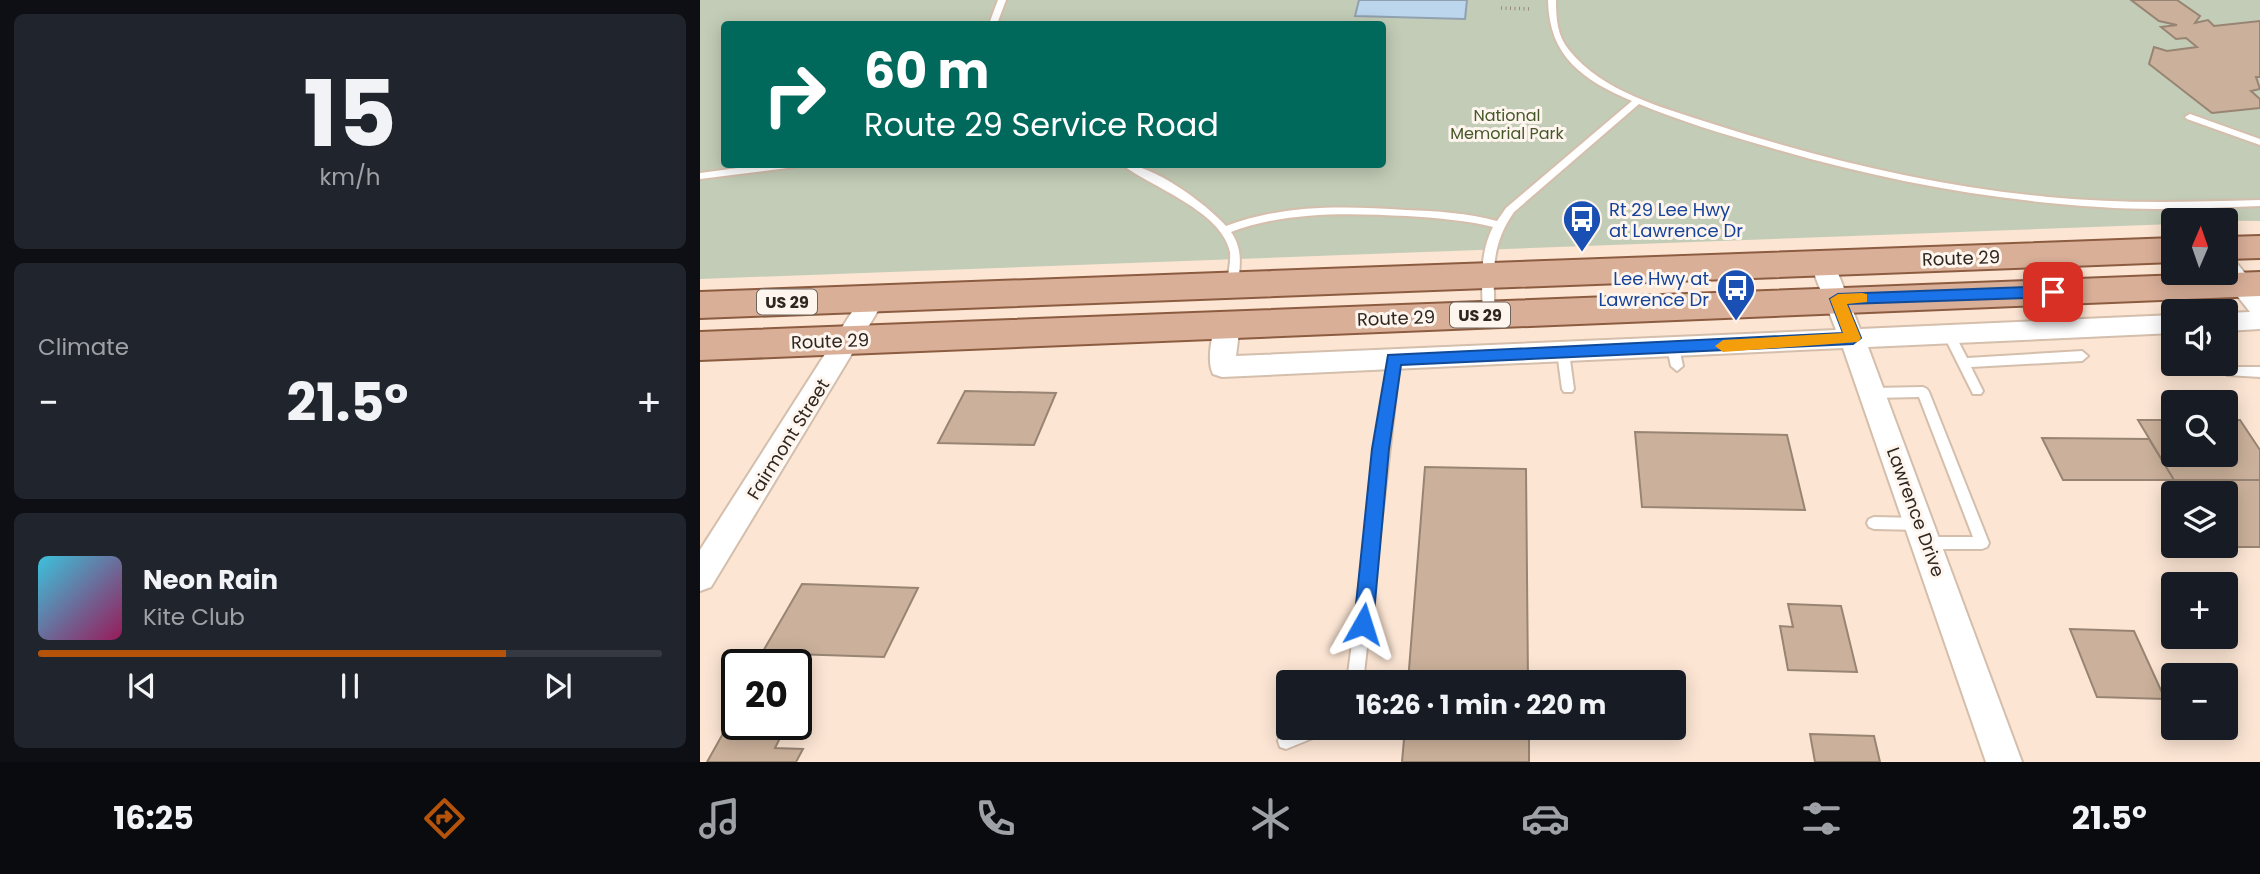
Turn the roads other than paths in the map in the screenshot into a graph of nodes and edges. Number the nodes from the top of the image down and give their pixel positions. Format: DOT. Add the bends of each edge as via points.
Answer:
graph roads {
  1 [pos="1002,0"];
  2 [pos="1552,0"];
  3 [pos="994,21"];
  4 [pos="1637,100"];
  5 [pos="2190,117"];
  6 [pos="2260,142"];
  7 [pos="763,168"];
  8 [pos="1132,168"];
  9 [pos="700,176"];
  10 [pos="2260,203"];
  11 [pos="1498,225"];
  12 [pos="1224,230"];
  13 [pos="2260,247"];
  14 [pos="2238,248"];
  15 [pos="2161,250"];
  16 [pos="1822,263"];
  17 [pos="1488,275"];
  18 [pos="1232,285"];
  19 [pos="2247,286"];
  20 [pos="873,299"];
  21 [pos="1838,299"];
  22 [pos="700,305"];
  23 [pos="1489,314"];
  24 [pos="2260,320"];
  25 [pos="2238,321"];
  26 [pos="1228,324"];
  27 [pos="2161,325"];
  28 [pos="1949,334"];
  29 [pos="1853,338"];
  30 [pos="849,341"];
  31 [pos="700,346"];
  32 [pos="1563,352"];
  33 [pos="2082,356"];
  34 [pos="1394,360"];
  35 [pos="1963,363"];
  36 [pos="2238,372"];
  37 [pos="2260,372"];
  38 [pos="1568,389"];
  39 [pos="1977,391"];
  40 [pos="1873,393"];
  41 [pos="1874,523"];
  42 [pos="1924,533"];
  43 [pos="700,578"];
  44 [pos="1356,670"];
  45 [pos="2004,762"];
  1 -- 3 [label="lane"];
  2 -- 4 [label="lane" via="1552,23 1569,56 1585,72"];
  4 -- 10 [label="lane" via="1802,154 1952,186 2100,204"];
  4 -- 11 [label="lane"];
  5 -- 6 [label="lane"];
  7 -- 9 [label="lane"];
  8 -- 12 [label="lane" via="1173,191"];
  11 -- 12 [label="lane" via="1463,216 1297,210"];
  11 -- 17 [label="lane" via="1490,243"];
  12 -- 18 [label="lane" via="1235,252"];
  13 -- 14 [label="main road"];
  15 -- 16 [label="main road, Route 29 / US 29"];
  16 -- 17 [label="main road, Route 29 / US 29"];
  16 -- 21 [label="street, Lawrence Drive"];
  17 -- 18 [label="main road, Route 29 / US 29"];
  17 -- 23 [label="lane"];
  18 -- 20 [label="main road, Route 29 / US 29"];
  19 -- 21 [label="main road, Route 29 / US 29"];
  20 -- 22 [label="main road, Route 29 / US 29"];
  20 -- 30 [label="street, Fairmont Street"];
  21 -- 23 [label="main road, Route 29 / US 29"];
  21 -- 29 [label="street, Lawrence Drive"];
  23 -- 26 [label="main road, Route 29 / US 29"];
  24 -- 25 [label="street"];
  26 -- 30 [label="main road, Route 29 / US 29"];
  26 -- 34 [label="street" via="1222,367"];
  27 -- 28 [label="street"];
  28 -- 29 [label="street"];
  28 -- 35 [label="lane"];
  29 -- 32 [label="street" via="1675,357"];
  29 -- 40 [label="street, Lawrence Drive"];
  30 -- 31 [label="main road, Route 29 / US 29"];
  30 -- 43 [label="street, Fairmont Street"];
  32 -- 34 [label="street"];
  32 -- 38 [label="lane"];
  33 -- 35 [label="lane"];
  34 -- 44 [label="lane"];
  35 -- 39 [label="lane"];
  36 -- 37 [label="lane"];
  40 -- 42 [label="street, Lawrence Drive"];
  40 -- 42 [label="lane" via="1923,392 1982,543"];
  41 -- 42 [label="lane"];
  42 -- 45 [label="street, Lawrence Drive"];
}
